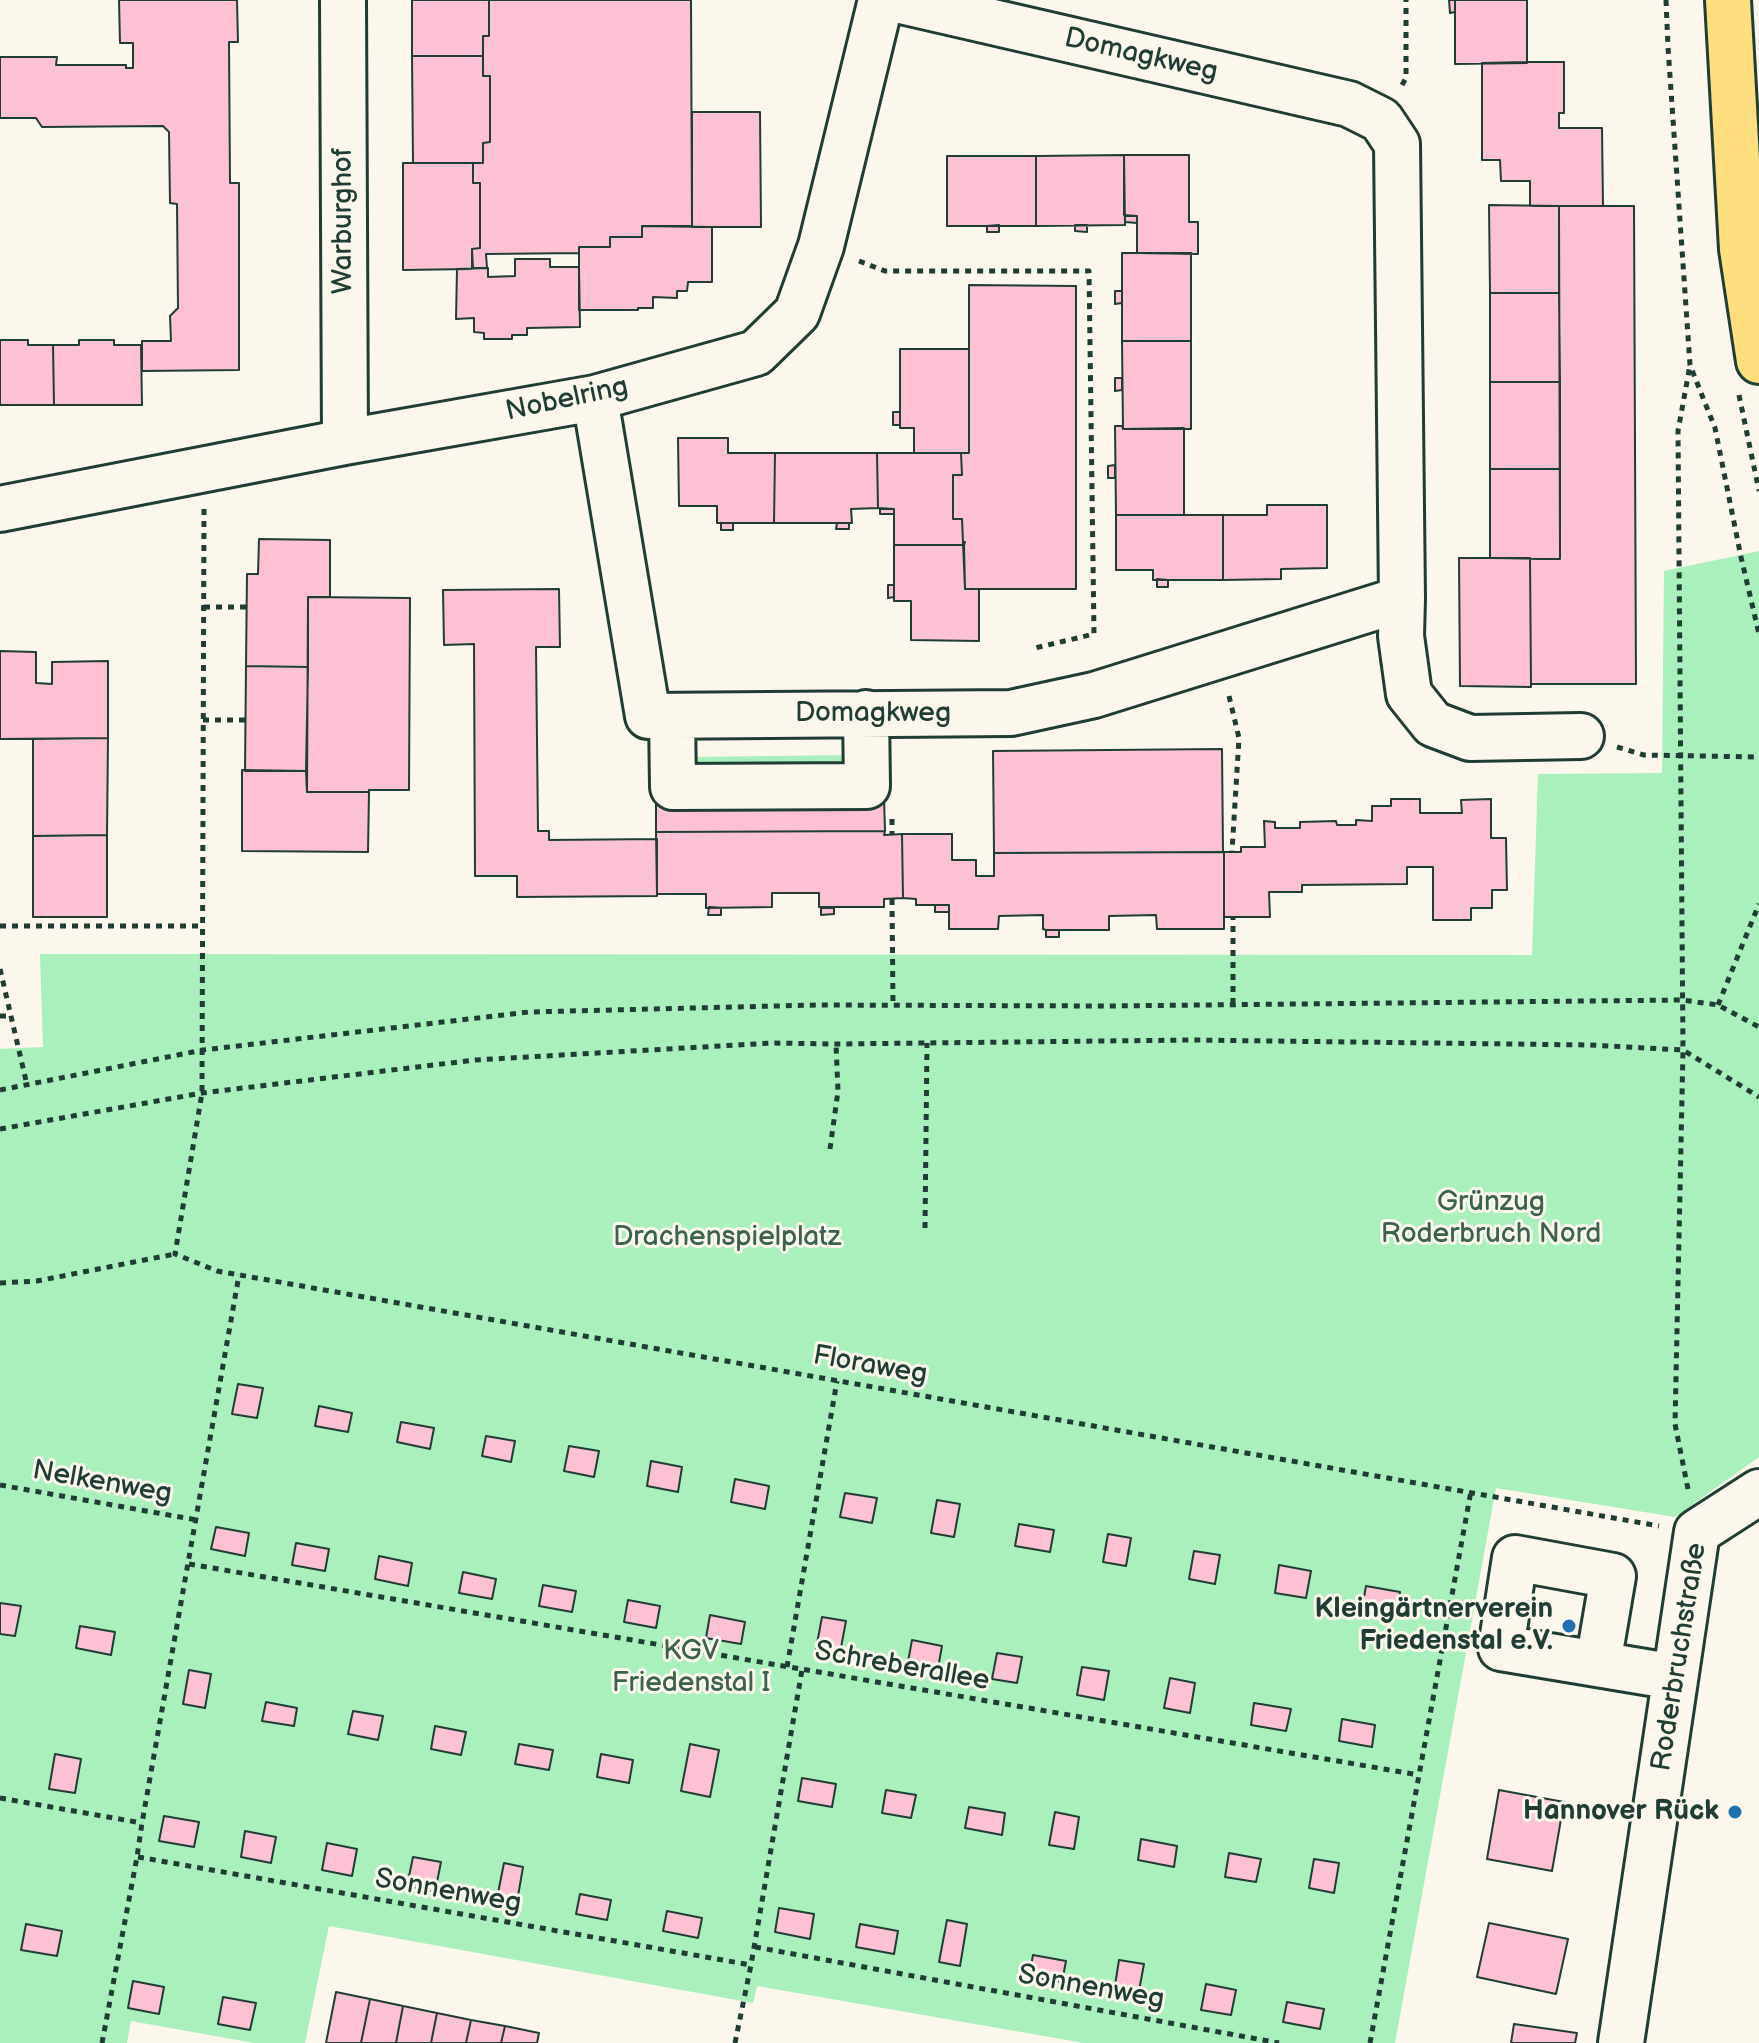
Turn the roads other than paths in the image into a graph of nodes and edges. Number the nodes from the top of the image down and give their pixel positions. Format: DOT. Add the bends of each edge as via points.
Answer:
graph roads {
  1 [pos="343,0"];
  2 [pos="881,0"];
  3 [pos="897,0"];
  4 [pos="1728,0"];
  5 [pos="1759,361"];
  6 [pos="595,398"];
  7 [pos="345,442"];
  8 [pos="0,509"];
  9 [pos="1402,599"];
  10 [pos="866,713"];
  11 [pos="672,716"];
  12 [pos="1581,736"];
  13 [pos="1759,1492"];
  14 [pos="1598,1664"];
  15 [pos="1675,1677"];
  16 [pos="1621,2043"];
  1 -- 7 [label="street, Warburghof"];
  2 -- 6 [label="street, Nobelring" via="821,246 797,313 756,353"];
  3 -- 9 [label="street, Domagkweg" via="1349,104 1381,120 1397,144"];
  4 -- 5 [label="main road" via="1742,249"];
  6 -- 7 [label="street, Nobelring"];
  6 -- 11 [label="street" via="648,716"];
  7 -- 8 [label="street, Nobelring"];
  9 -- 10 [label="street, Domagkweg" via="1094,695 1011,713"];
  9 -- 12 [label="street" via="1409,694 1433,724 1470,738"];
  10 -- 11 [label="street, Domagkweg"];
  10 -- 11 [label="street" via="867,786 673,787"];
  13 -- 15 [label="street, Roderbruchstraße" via="1697,1532"];
  14 -- 15 [label="street"];
  15 -- 16 [label="street, Roderbruchstraße"];
}
